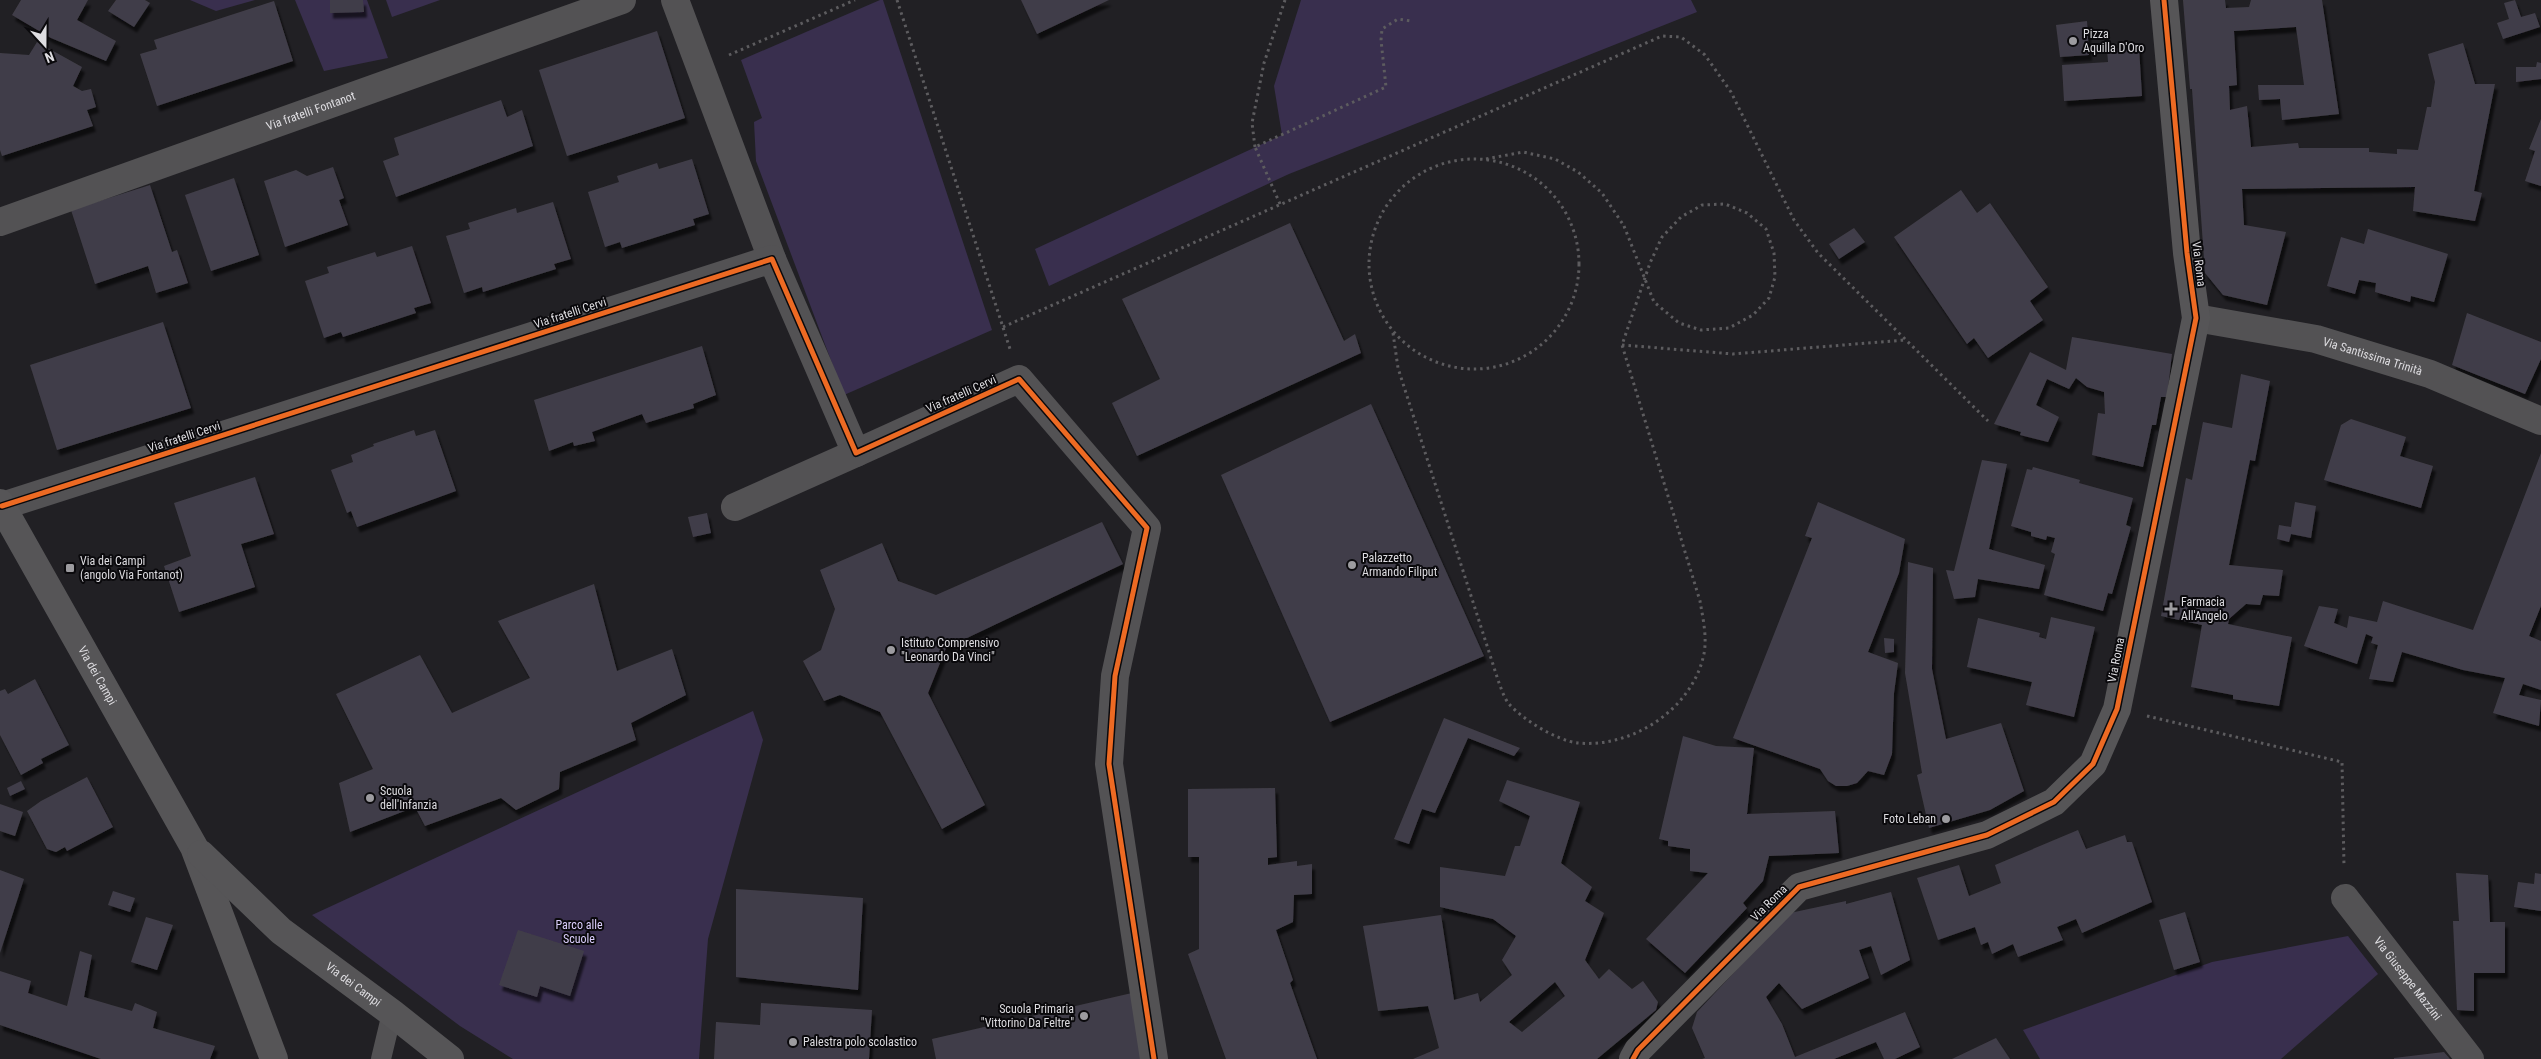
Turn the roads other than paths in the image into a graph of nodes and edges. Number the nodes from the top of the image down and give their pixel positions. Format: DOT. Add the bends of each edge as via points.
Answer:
graph roads {
  1 [pos="622,0"];
  2 [pos="675,0"];
  3 [pos="2164,0"];
  4 [pos="0,222"];
  5 [pos="772,258"];
  6 [pos="2196,318"];
  7 [pos="2541,421"];
  8 [pos="856,453"];
  9 [pos="1,504"];
  10 [pos="734,507"];
  11 [pos="194,847"];
  12 [pos="2345,898"];
  13 [pos="392,1013"];
  14 [pos="274,1059"];
  15 [pos="381,1059"];
  16 [pos="450,1059"];
  17 [pos="1154,1059"];
  18 [pos="1633,1059"];
  19 [pos="2470,1059"];
  1 -- 4 [label="street, Via fratelli Fontanot"];
  2 -- 5 [label="street"];
  3 -- 6 [label="street, Via Roma"];
  5 -- 8 [label="street"];
  5 -- 9 [label="street, Via fratelli Cervi"];
  6 -- 7 [label="street, Via Santissima Trinità" via="2316,339 2430,374"];
  6 -- 18 [label="street, Via Roma" via="2117,709 2093,764 2054,802 1987,835 1799,887 1638,1050"];
  8 -- 10 [label="street, Via fratelli Cervi"];
  8 -- 17 [label="street, Via fratelli Cervi" via="1020,379 1147,528 1115,676 1109,764"];
  9 -- 11 [label="street, Via dei Campi"];
  11 -- 13 [label="street, Via dei Campi" via="281,932"];
  11 -- 14 [label="street, Via dei Campi"];
  12 -- 19 [label="street, Via Giuseppe Mazzini"];
  13 -- 15 [label="lane"];
  13 -- 16 [label="street, Via dei Campi"];
}
